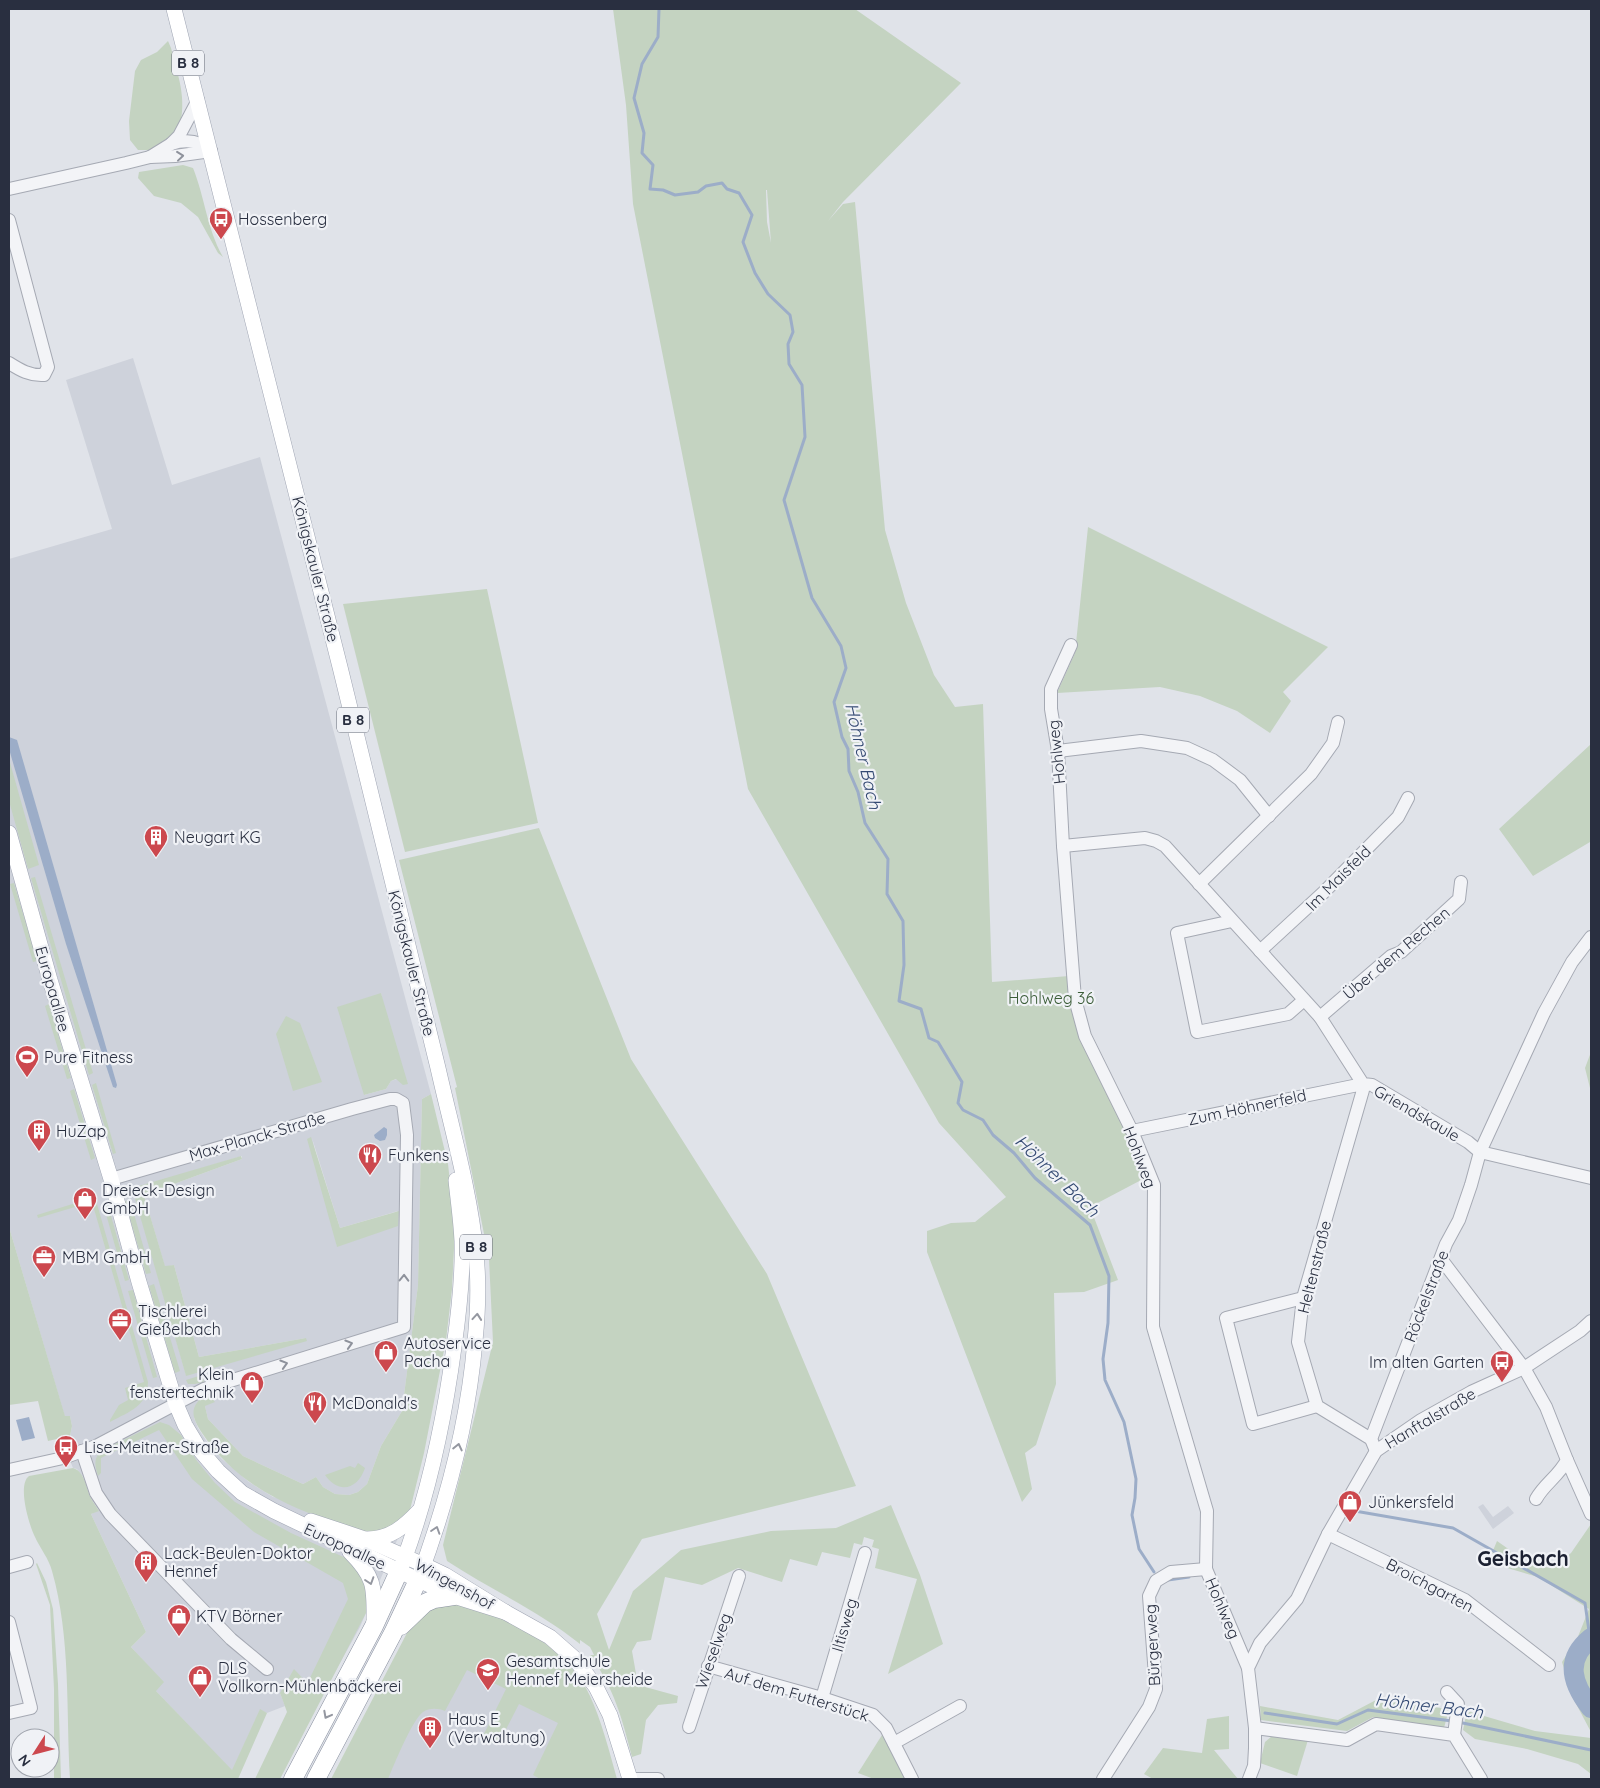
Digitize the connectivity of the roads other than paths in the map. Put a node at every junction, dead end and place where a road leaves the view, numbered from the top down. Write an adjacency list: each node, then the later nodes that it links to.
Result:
1 (176, 16): 2 (main road, Königskauler Straße / B 8)
2 (198, 100): 3 (street); 4 (main road, Königskauler Straße / B 8)
3 (171, 144): 4 (street); 5 (street)
4 (211, 151): 5 (street, one-way to 4); 24 (main road, Königskauler Straße / B 8)
5 (150, 157): 6 (street)
6 (9, 189)
7 (9, 220): 8 (street)
8 (9, 363)
9 (1071, 646): 11 (street, Hohlweg)
10 (1338, 722): 13 (street)
11 (1058, 751): 13 (street); 15 (street, Hohlweg)
12 (1408, 798): 20 (street, Im Maisfeld)
13 (1269, 816): 17 (street)
14 (9, 833): 28 (main road, Europaallee)
15 (1063, 846): 17 (street, Griendskaule); 25 (street, Hohlweg)
16 (1461, 882): 22 (street, Über dem Rechen)
17 (1199, 884): 18 (street, Griendskaule)
18 (1232, 920): 20 (street, Griendskaule); 21 (street)
19 (1591, 937): 26 (street, Röckelstraße)
20 (1260, 951): 21 (street, Griendskaule)
21 (1304, 1000): 22 (street, Griendskaule)
22 (1320, 1017): 23 (street, Griendskaule)
23 (1363, 1084): 25 (street, Zum Höhnerfeld); 26 (street, Griendskaule); 30 (street, Heltenstraße)
24 (452, 1131): 41 (main road, Königskauler Straße / B 8); 52 (main road, Königskauler Straße / B 8, one-way to 24)
25 (1132, 1131): 51 (street, Hohlweg)
26 (1480, 1152): 27 (street); 29 (street, Röckelstraße)
27 (1591, 1178)
28 (111, 1179): 33 (main road, Europaallee); 33 (street, Max-Planck-Straße, one-way to 28)
29 (1441, 1259): 32 (street); 35 (street, Röckelstraße)
30 (1303, 1298): 34 (street, Heltenstraße); 34 (street)
31 (1591, 1321): 32 (street, Hanftalstraße)
32 (1524, 1368): 37 (street, Hanftalstraße); 38 (street)
33 (176, 1404): 36 (street); 42 (main road, Europaallee)
34 (1317, 1406): 35 (street)
35 (1370, 1439): 37 (street)
36 (82, 1451): 39 (street); 62 (street)
37 (1376, 1451): 44 (street, Hanftalstraße)
38 (1567, 1460): 40 (street); 43 (street)
39 (9, 1470)
40 (1536, 1500)
41 (422, 1506): 45 (main road); 49 (main road, B 8)
42 (274, 1511): 45 (main road, Europaallee); 46 (main road, Europaallee)
43 (1591, 1514)
44 (1328, 1534): 59 (street, Broichgarten); 61 (street, Hanftalstraße)
45 (365, 1539): 49 (main road, Europaallee)
46 (344, 1545): 49 (main road, Europaallee); 57 (main road, one-way to 57)
47 (865, 1553): 64 (street, Iltisweg)
48 (27, 1562): 50 (street)
49 (402, 1564): 52 (main road, Europaallee); 57 (highway)
50 (9, 1567)
51 (1206, 1569): 61 (street, Hohlweg); 76 (street, Bürgerweg)
52 (421, 1572): 54 (main road, Wingenshof); 55 (main road, Wingenshof); 58 (highway)
53 (739, 1576): 60 (street, Wieselweg)
54 (454, 1596): 55 (main road, Wingenshof); 58 (highway)
55 (505, 1612): 73 (main road, Wingenshof)
56 (9, 1622): 66 (street)
57 (374, 1626): 71 (highway, one-way to 71)
58 (393, 1633): 72 (highway)
59 (1549, 1665)
60 (708, 1666): 64 (street, Auf dem Futterstück); 67 (street, Wieselweg)
61 (1248, 1668): 68 (street)
62 (267, 1669)
63 (1447, 1692): 69 (street)
64 (822, 1698): 70 (street, Auf dem Futterstück)
65 (960, 1706): 70 (street)
66 (9, 1713)
67 (689, 1727)
68 (1255, 1728): 69 (street); 77 (street)
69 (1455, 1731): 78 (street)
70 (894, 1743): 75 (street, Auf dem Futterstück)
71 (293, 1779)
72 (316, 1779)
73 (632, 1779): 74 (street)
74 (658, 1779)
75 (912, 1779)
76 (1103, 1779)
77 (1249, 1779)
78 (1481, 1779)

